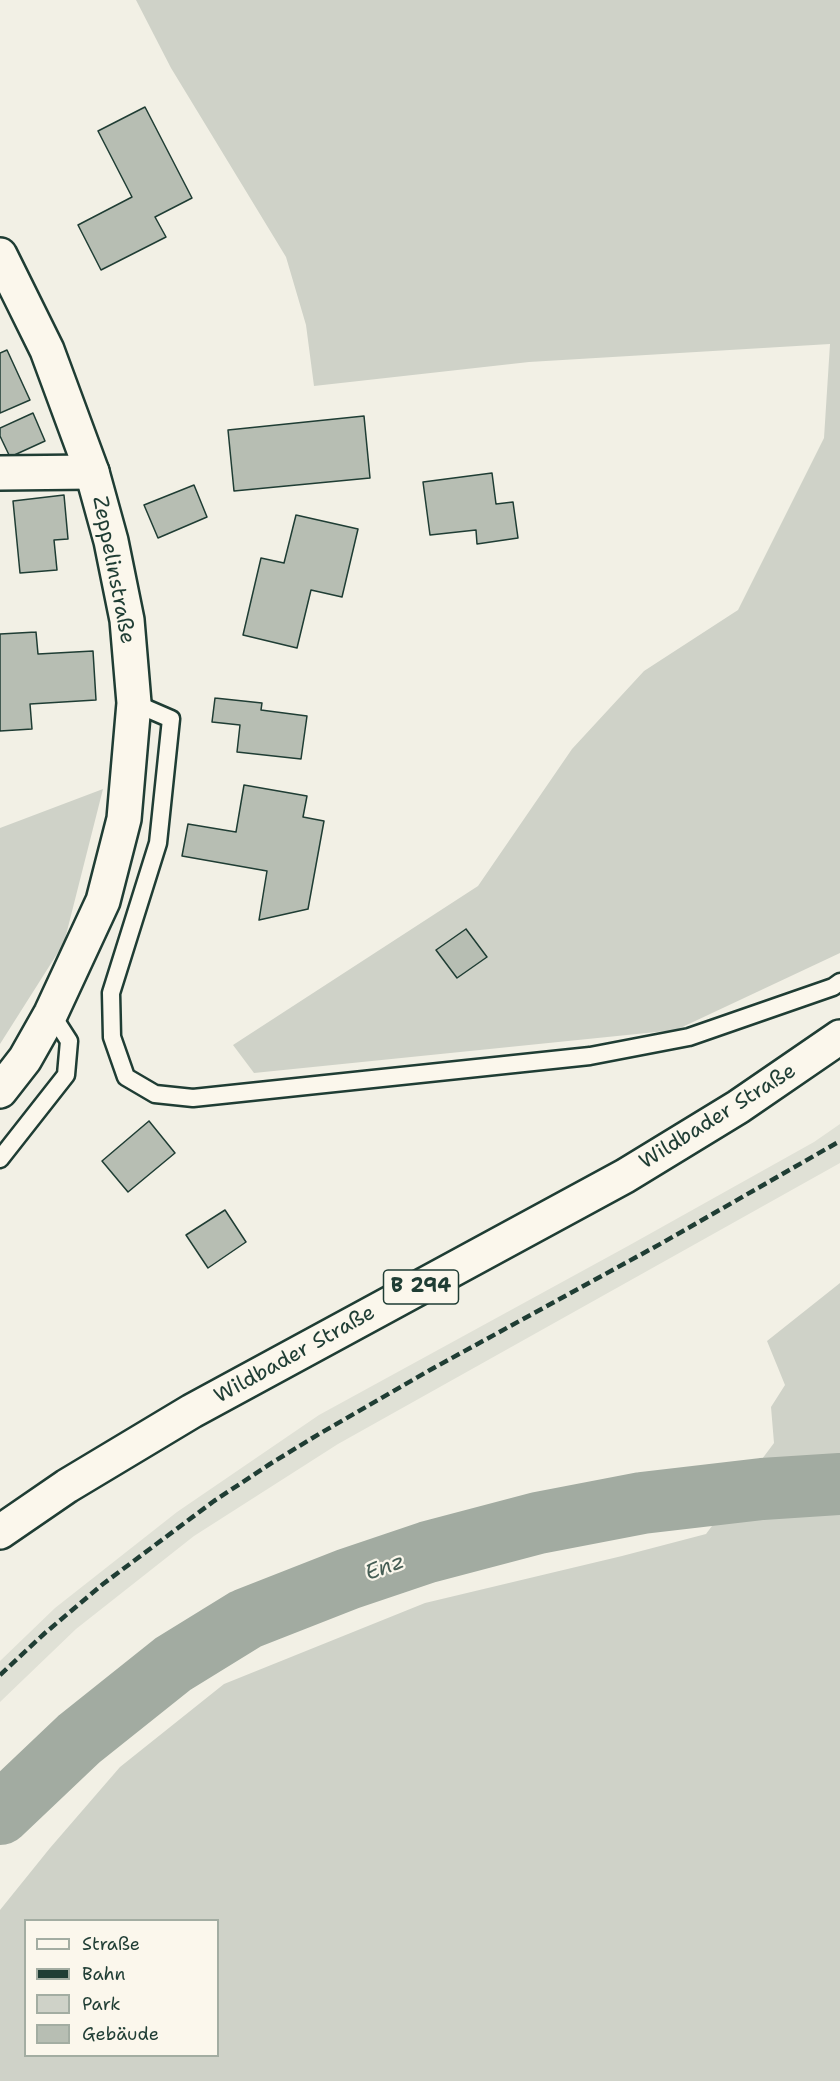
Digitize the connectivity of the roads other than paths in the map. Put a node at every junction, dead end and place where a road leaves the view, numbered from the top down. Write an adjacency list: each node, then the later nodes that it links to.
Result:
1 (0, 255): 2 (street, Zeppelinstraße)
2 (92, 472): 3 (street); 4 (street, Zeppelinstraße)
3 (0, 473)
4 (134, 702): 5 (lane); 6 (street, Zeppelinstraße)
5 (840, 982)
6 (51, 1013): 8 (street, Zeppelinstraße); 9 (lane)
7 (840, 1037): 10 (street, Wildbader Straße / B 294)
8 (0, 1091)
9 (0, 1160)
10 (0, 1532)

